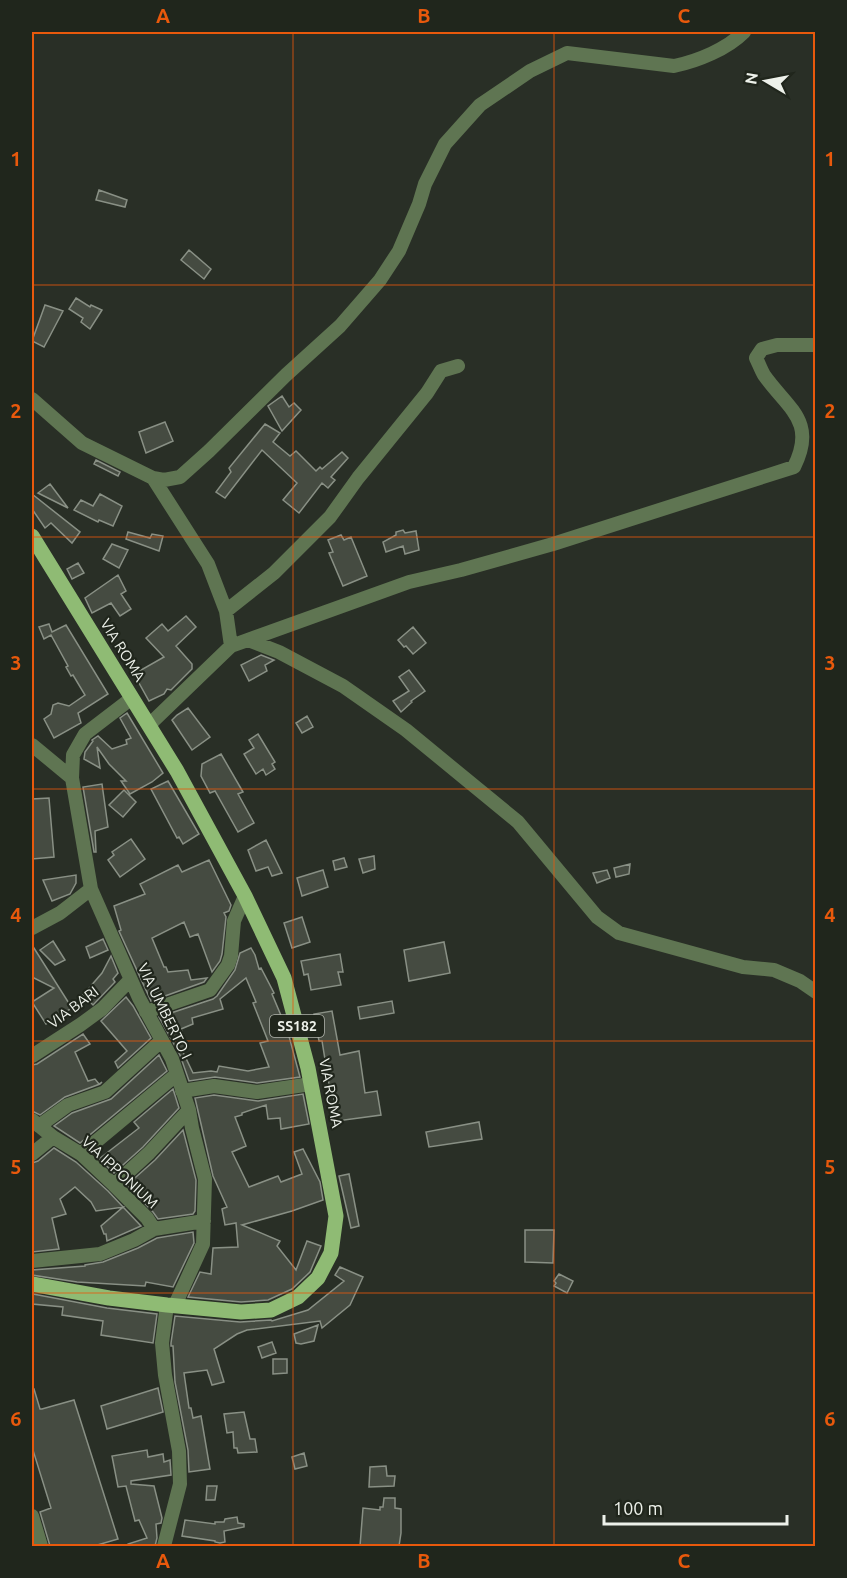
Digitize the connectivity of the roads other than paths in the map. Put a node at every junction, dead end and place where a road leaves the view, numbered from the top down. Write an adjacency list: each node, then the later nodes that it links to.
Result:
1 (744, 32): 5 (street)
2 (816, 345): 8 (street)
3 (458, 366): 7 (street)
4 (32, 399): 5 (street)
5 (153, 478): 7 (street)
6 (32, 536): 10 (main road, VIA ROMA / SS182)
7 (226, 611): 9 (street)
8 (248, 640): 9 (street); 18 (street)
9 (231, 646): 11 (street)
10 (132, 698): 11 (main road, VIA ROMA / SS182); 13 (street, VIA UMBERTO I)
11 (149, 725): 15 (main road, VIA ROMA / SS182)
12 (32, 745): 13 (street)
13 (72, 778): 14 (street, VIA UMBERTO I)
14 (92, 889): 16 (street); 17 (street, VIA UMBERTO I)
15 (245, 896): 19 (street); 23 (main road, VIA ROMA / SS182)
16 (32, 928)
17 (130, 980): 19 (street, VIA UMBERTO I); 21 (street, VIA BARI)
18 (816, 992)
19 (146, 1012): 20 (street, VIA UMBERTO I)
20 (161, 1041): 22 (street, VIA UMBERTO I); 26 (street)
21 (32, 1056)
22 (177, 1074): 24 (street, VIA UMBERTO I); 29 (street)
23 (311, 1083): 24 (street); 35 (main road, VIA ROMA / SS182)
24 (183, 1090): 25 (street, VIA UMBERTO I)
25 (189, 1110): 30 (street); 31 (street, VIA UMBERTO I)
26 (35, 1123): 27 (street, VIA IPPONIUM)
27 (53, 1137): 28 (street); 29 (street, VIA IPPONIUM)
28 (32, 1154)
29 (81, 1154): 30 (street, VIA IPPONIUM)
30 (114, 1185): 32 (street, VIA IPPONIUM)
31 (204, 1221): 32 (street); 35 (street, VIA UMBERTO I)
32 (154, 1228): 33 (street)
33 (32, 1261)
34 (32, 1284): 35 (main road, VIA ROMA / SS182)
35 (171, 1305): 38 (street, VIA UMBERTO I)
36 (32, 1516): 37 (street)
37 (37, 1540)
38 (164, 1546)

